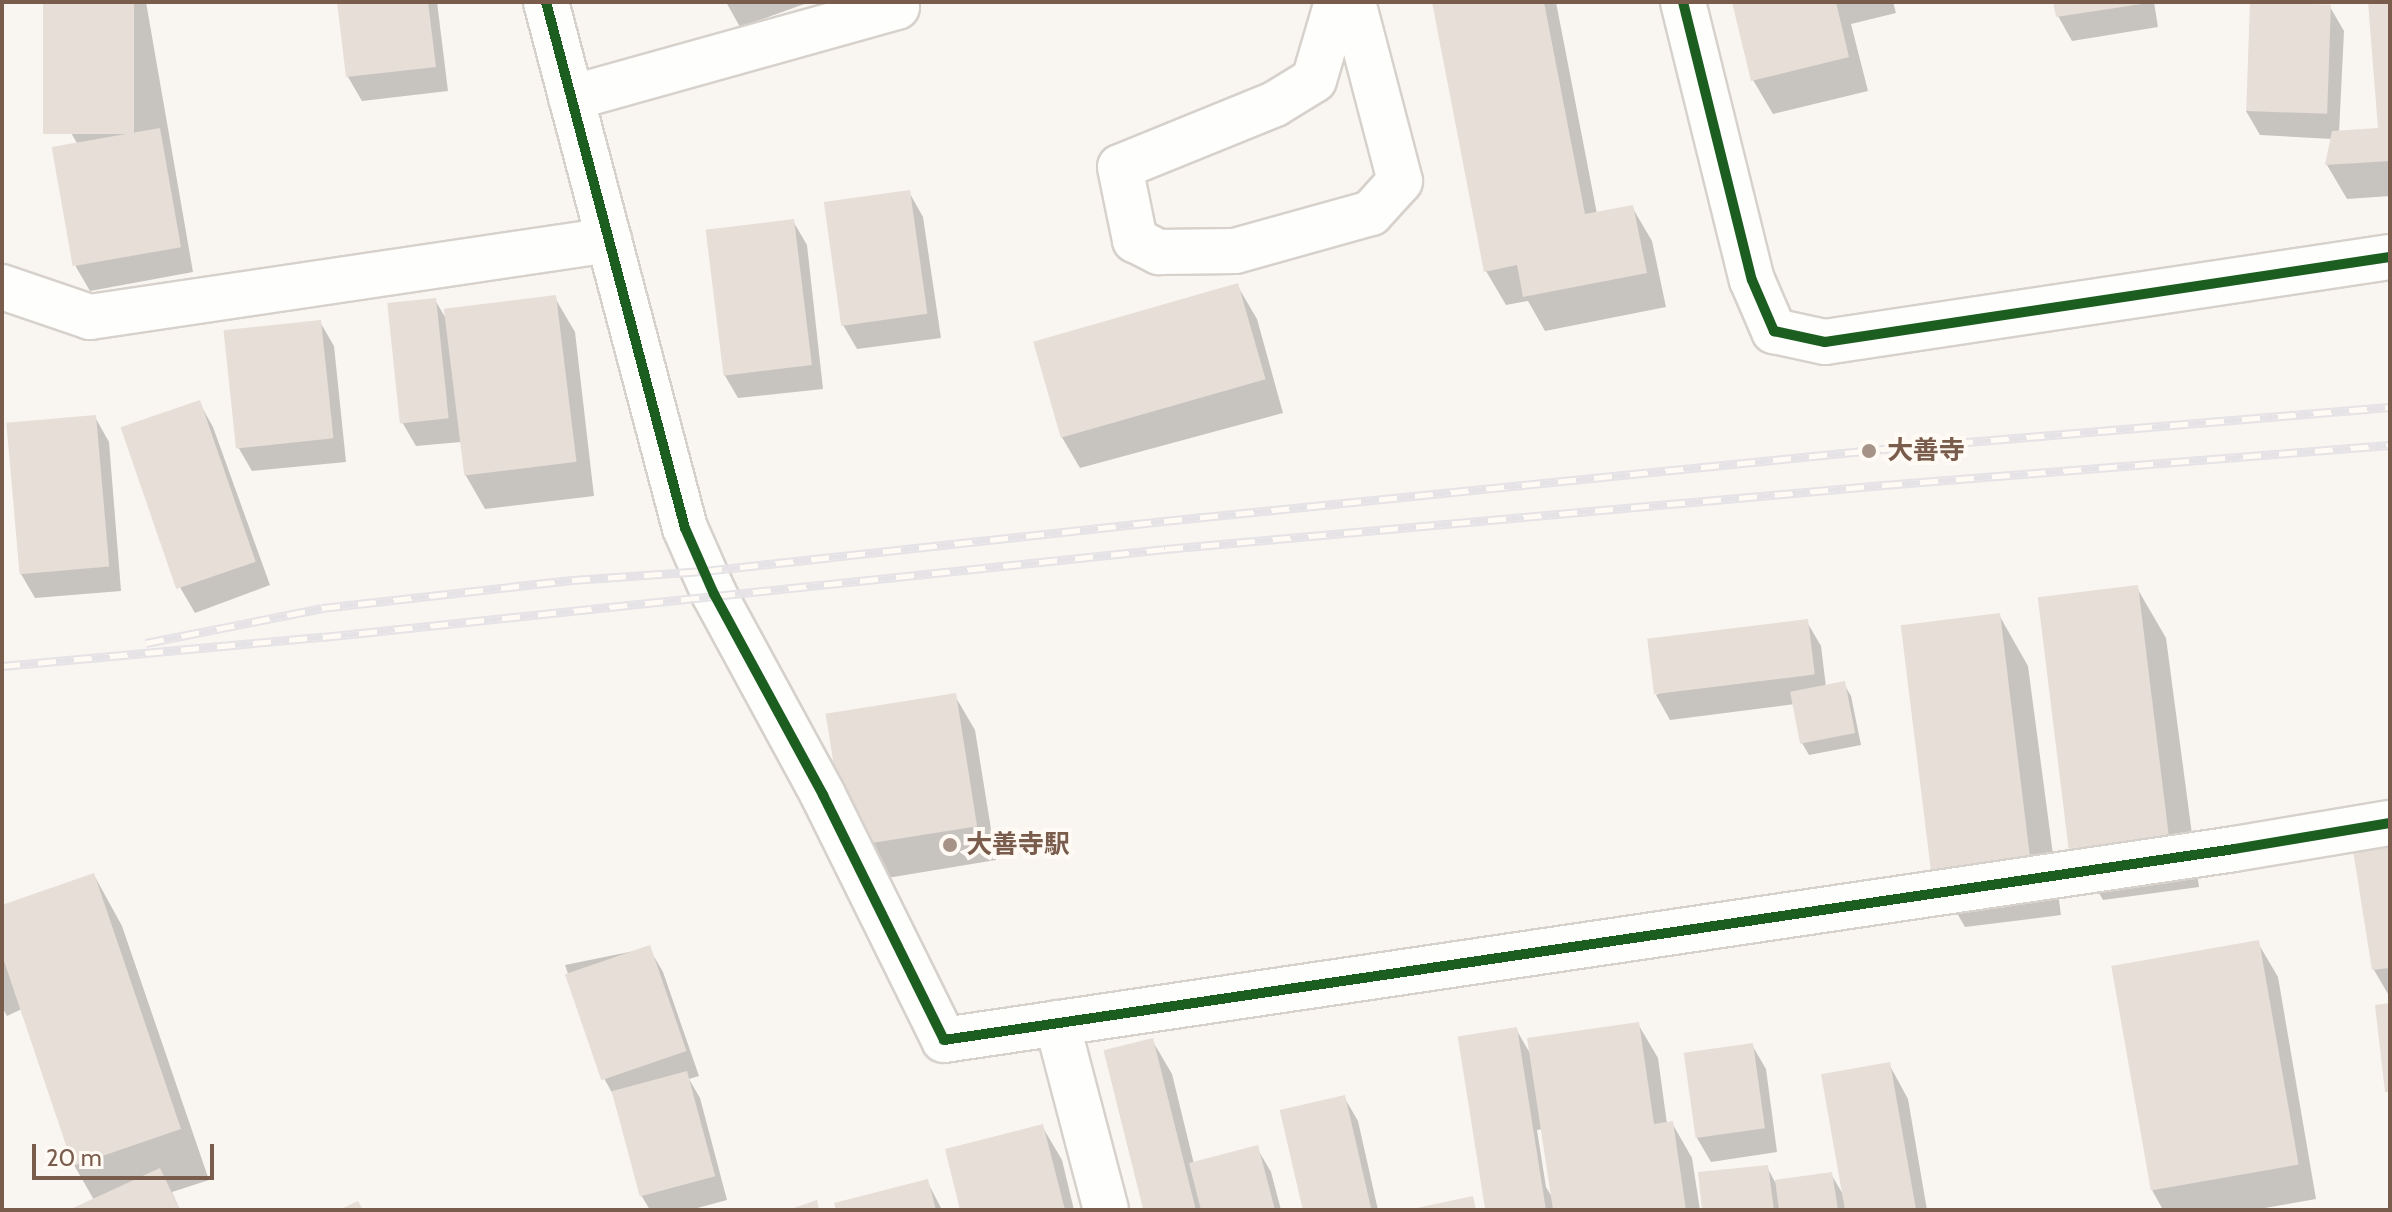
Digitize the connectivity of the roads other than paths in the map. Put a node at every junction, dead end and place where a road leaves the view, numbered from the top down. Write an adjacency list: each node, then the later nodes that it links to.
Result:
1 (546, 2): 6 (street)
2 (896, 2): 6 (street)
3 (1337, 2): 4 (street)
4 (1353, 2)
5 (1683, 2): 8 (street)
6 (571, 98): 7 (street)
7 (609, 240): 9 (street); 11 (street)
8 (2390, 257)
9 (2, 287)
10 (2390, 823): 11 (street)
11 (1057, 1023): 12 (street)
12 (1106, 1210)

